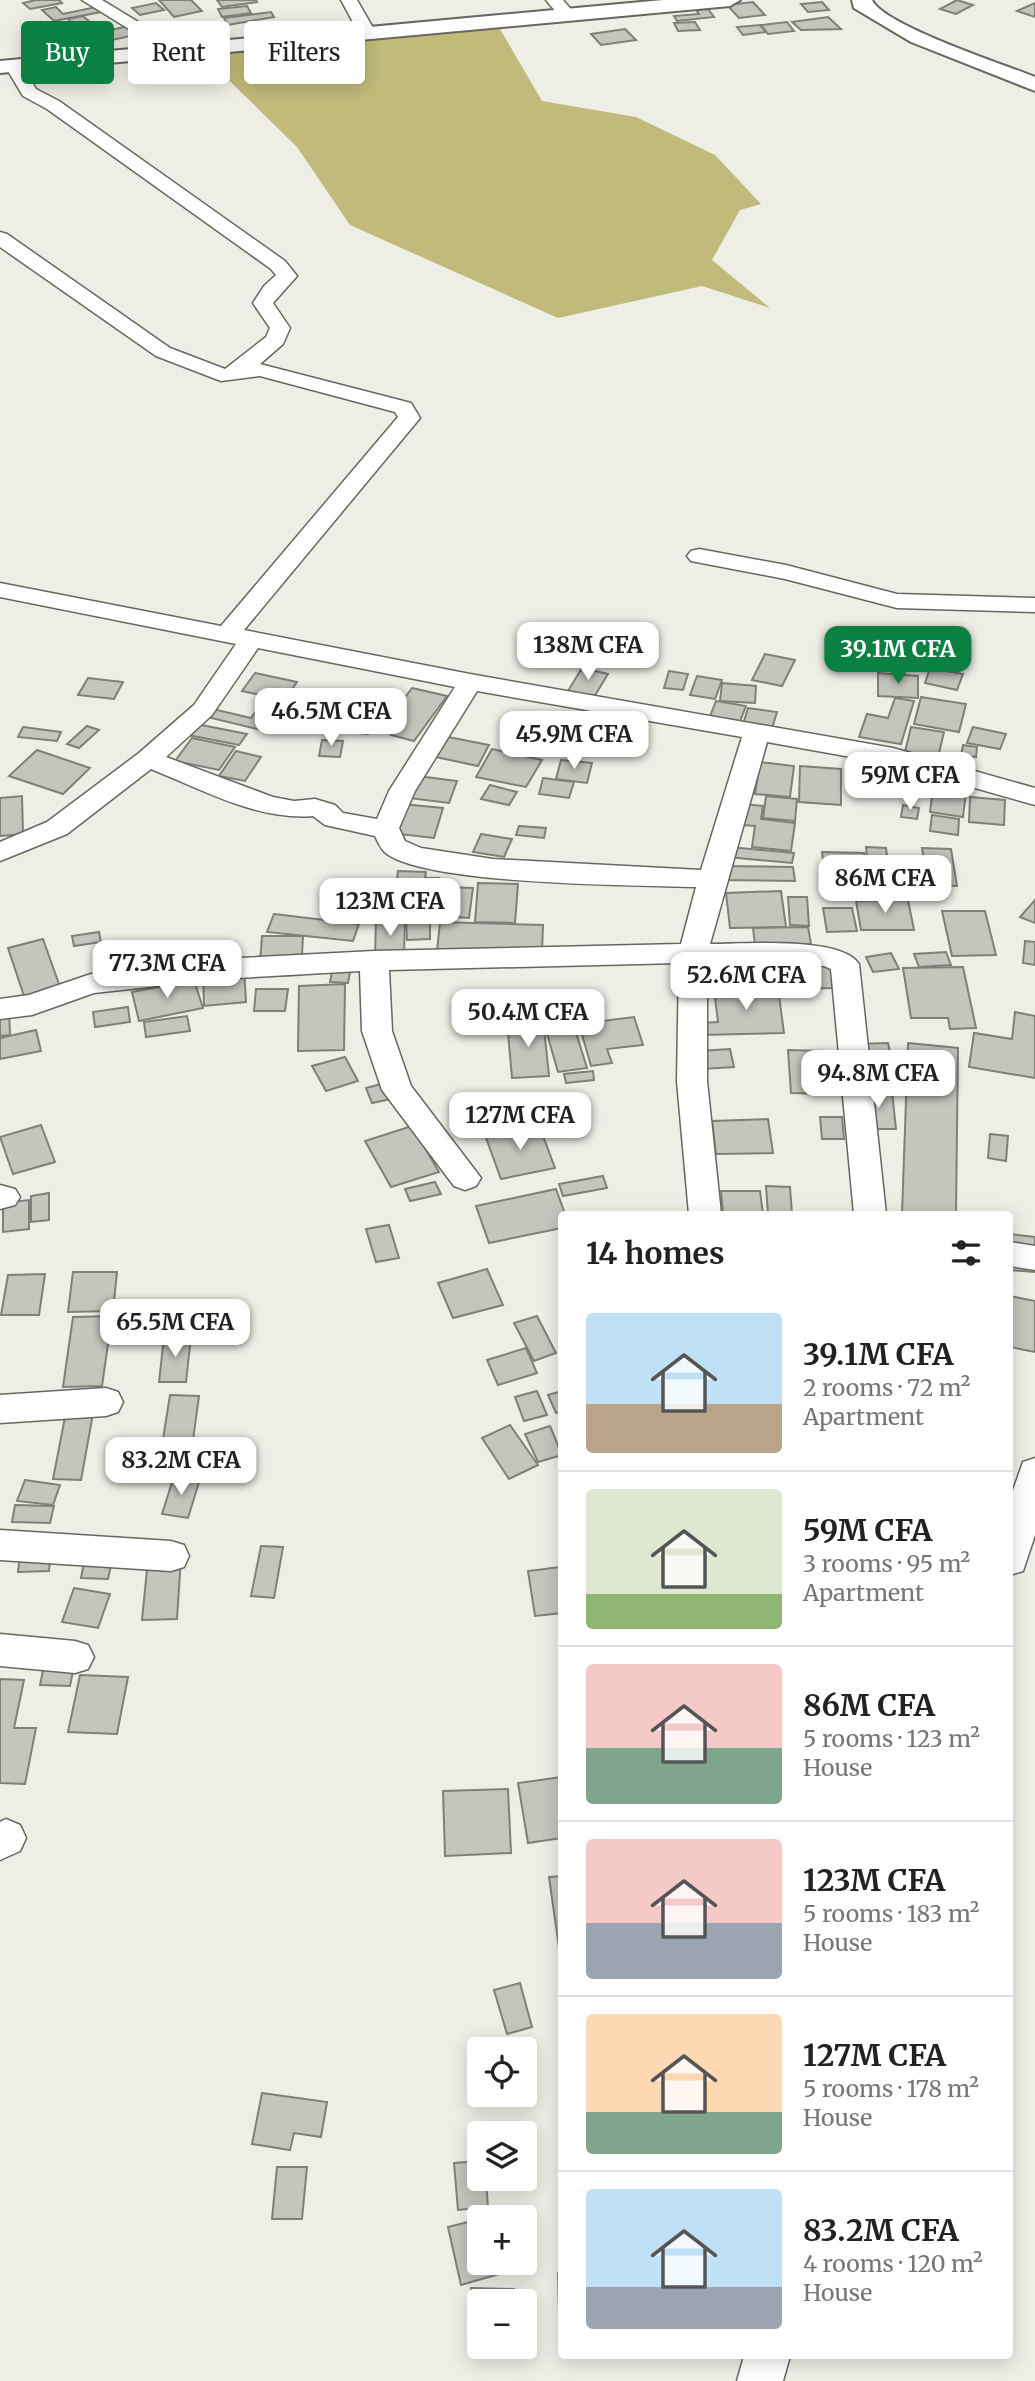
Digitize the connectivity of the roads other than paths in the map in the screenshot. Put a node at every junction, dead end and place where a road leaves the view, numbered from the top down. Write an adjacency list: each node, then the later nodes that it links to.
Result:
1 (90, 0): 6 (street)
2 (349, 0): 7 (street)
3 (730, 0): 5 (street)
4 (862, 0): 11 (street)
5 (560, 7): 7 (street)
6 (128, 22)
7 (367, 33): 8 (street)
8 (230, 46)
9 (128, 55): 10 (street)
10 (7, 66): 13 (street)
11 (1035, 85)
12 (0, 238): 13 (street)
13 (232, 376): 17 (street)
14 (699, 556): 16 (street)
15 (0, 590): 17 (street)
16 (1035, 605)
17 (238, 638): 18 (street); 20 (street)
18 (470, 682): 19 (street); 22 (street)
19 (757, 732): 21 (street); 24 (street)
20 (149, 759): 22 (street); 23 (street)
21 (1035, 797)
22 (386, 828): 24 (street)
23 (0, 852)
24 (712, 879): 25 (street)
25 (693, 953): 26 (street); 29 (street); 30 (street)
26 (374, 961): 27 (street); 28 (street)
27 (0, 1009)
28 (465, 1178)
29 (705, 1211)
30 (870, 1211)
31 (1013, 1254): 32 (street)
32 (1035, 1258)
33 (106, 1402): 34 (street)
34 (0, 1409)
35 (1035, 1472): 37 (street)
36 (0, 1545): 38 (street)
37 (1013, 1549)
38 (171, 1556)
39 (0, 1650): 40 (street)
40 (75, 1657)
41 (766, 2359): 42 (street)
42 (760, 2381)

